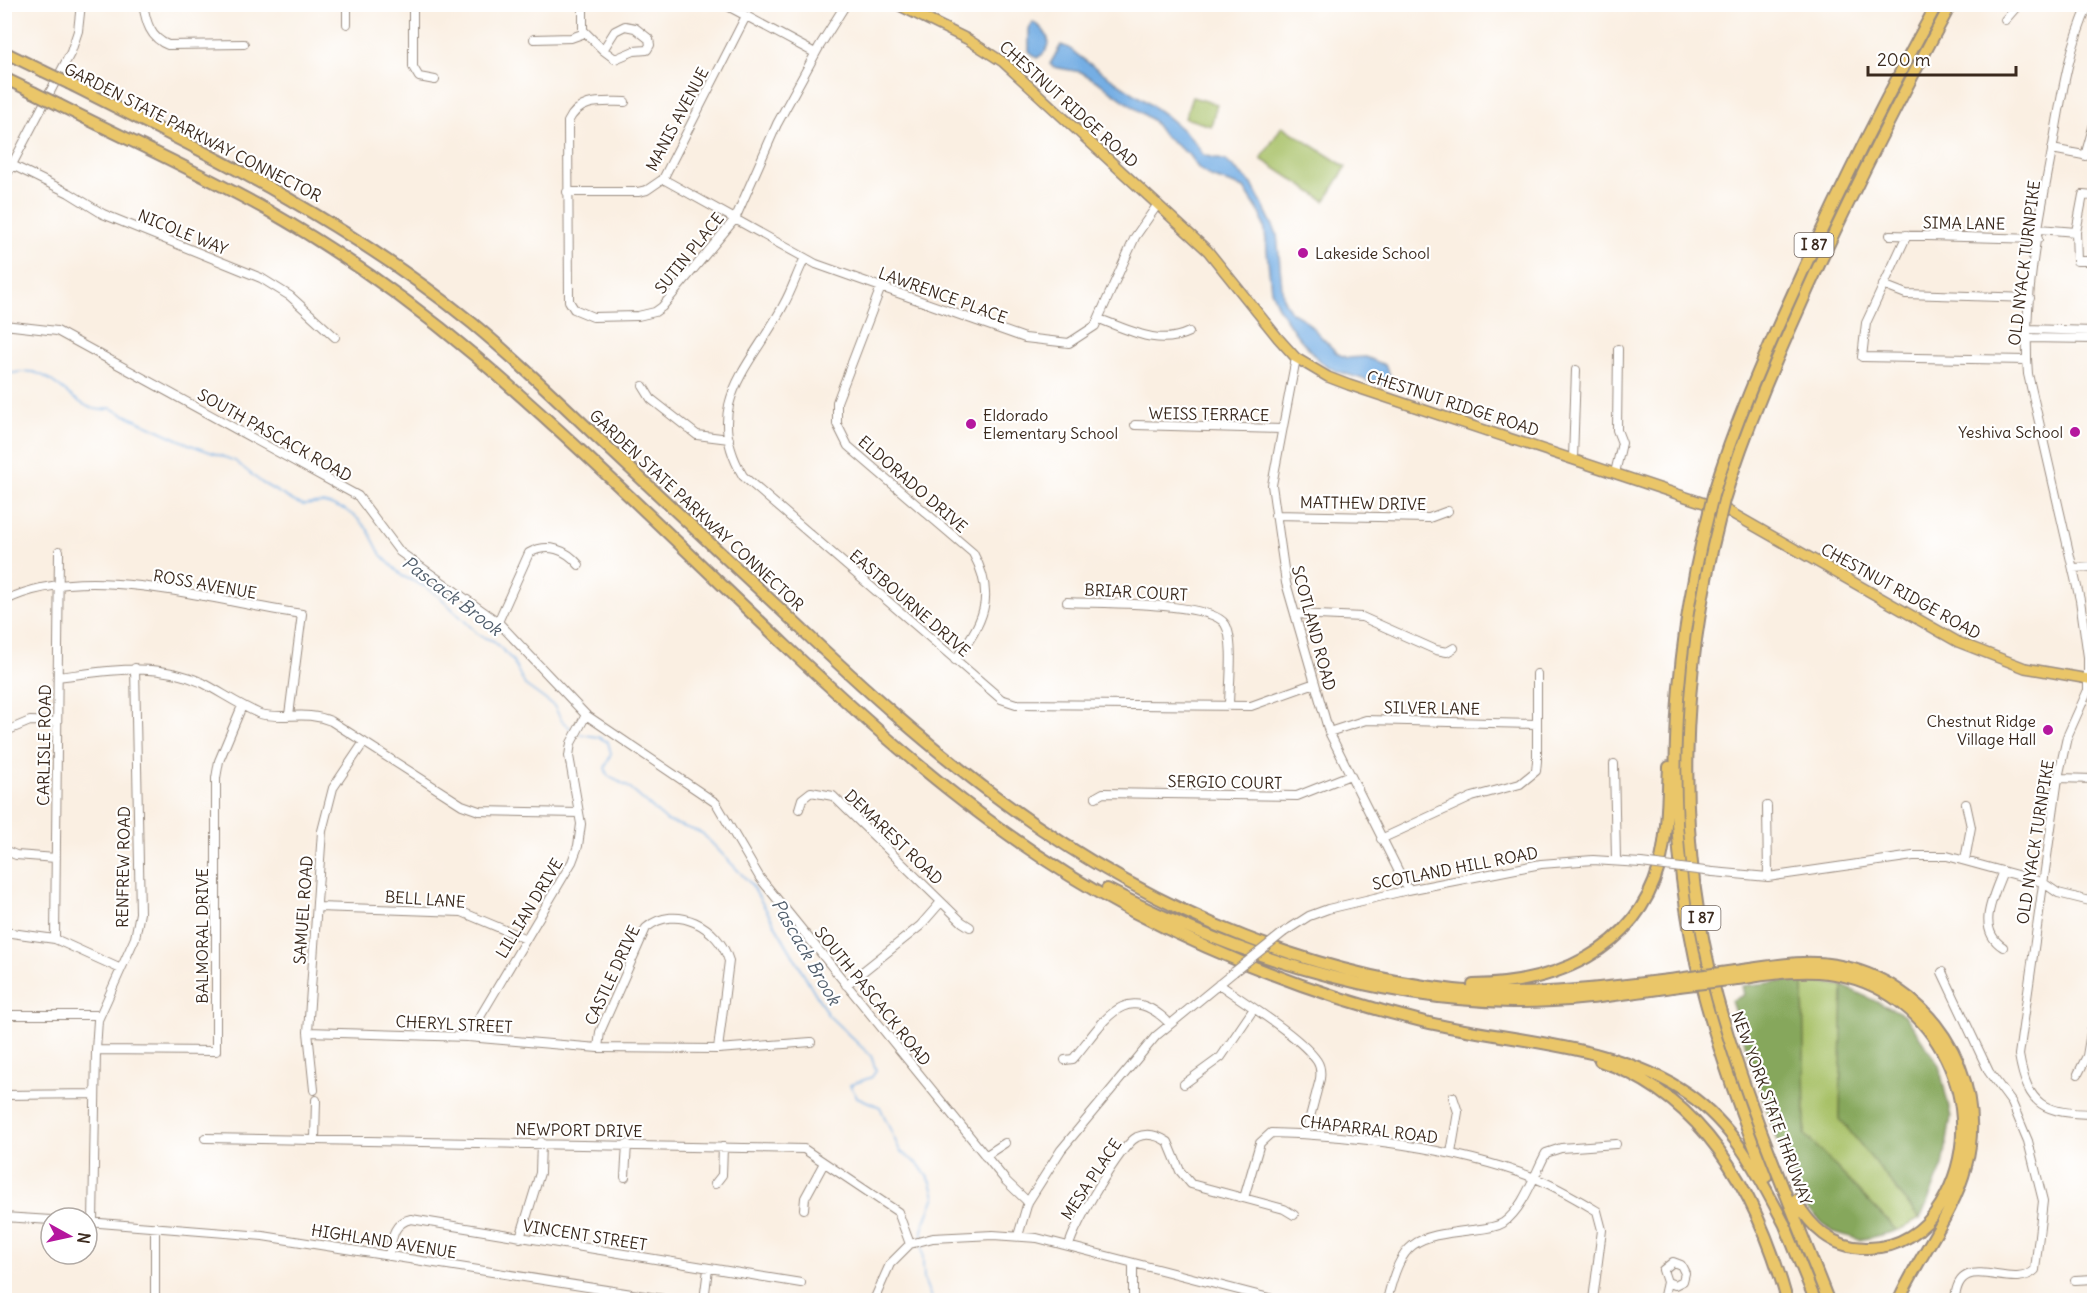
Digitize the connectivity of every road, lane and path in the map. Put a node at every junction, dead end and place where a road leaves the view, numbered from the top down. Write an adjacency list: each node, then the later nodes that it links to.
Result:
1 (81, 4): 29 (street)
2 (143, 4): 18 (street)
3 (347, 4): 15 (street)
4 (413, 4): 23 (street)
5 (583, 4): 16 (street)
6 (724, 4): 13 (street)
7 (846, 4): 21 (street, SUTIN PLACE)
8 (896, 4): 34 (main road, CHESTNUT RIDGE ROAD)
9 (1937, 4): 82 (highway, NEW YORK STATE THRUWAY / I 87, bridge)
10 (1951, 4): 158 (highway, NEW YORK STATE THRUWAY / I 87, bridge)
11 (2019, 4): 14 (street)
12 (2089, 4): 26 (street, OLD NYACK TURNPIKE)
13 (746, 16): 21 (street); 30 (street, MANIS AVENUE)
14 (2005, 20)
15 (348, 24)
16 (585, 33): 17 (street); 19 (street)
17 (534, 39)
18 (244, 44)
19 (603, 50): 19 (street)
20 (4, 52): 122 (highway, GARDEN STATE PARKWAY CONNECTOR, bridge)
21 (815, 53): 35 (street, SUTIN PLACE)
22 (4, 78): 101 (highway, bridge)
23 (435, 80)
24 (625, 102): 32 (street, SUTIN PLACE)
25 (2094, 124): 27 (street)
26 (2052, 149): 27 (street); 36 (street, OLD NYACK TURNPIKE)
27 (2085, 156): 28 (street)
28 (2094, 157)
29 (12, 165): 31 (street); 51 (street, NICOLE WAY)
30 (663, 179): 32 (street, MANIS AVENUE); 35 (street, LAWRENCE PLACE)
31 (4, 180)
32 (567, 192): 35 (street, SUTIN PLACE)
33 (2094, 196): 37 (street)
34 (1158, 204): 46 (street, LAWRENCE PLACE); 55 (main road, CHESTNUT RIDGE ROAD)
35 (735, 219): 41 (street, LAWRENCE PLACE)
36 (2039, 229): 37 (street); 40 (street, OLD NYACK TURNPIKE)
37 (2076, 232): 42 (street)
38 (1890, 235): 39 (street, SIMA LANE)
39 (1907, 235): 40 (street, SIMA LANE); 43 (street)
40 (2038, 239): 45 (street, OLD NYACK TURNPIKE)
41 (805, 258): 44 (street, LAWRENCE PLACE); 61 (street, EASTBOURNE DRIVE)
42 (2094, 261)
43 (1882, 285): 45 (street); 56 (street)
44 (881, 287): 46 (street, LAWRENCE PLACE); 76 (street, ELDORADO DRIVE)
45 (2030, 298): 48 (street, OLD NYACK TURNPIKE)
46 (1099, 319): 50 (street)
47 (4, 325): 74 (street, SOUTH PASCACK ROAD)
48 (2027, 329): 49 (street); 52 (street, OLD NYACK TURNPIKE)
49 (2094, 331)
50 (1189, 332)
51 (335, 337)
52 (2027, 338): 53 (street); 56 (street, OLD NYACK TURNPIKE)
53 (2094, 339)
54 (1618, 349): 63 (street)
55 (1296, 358): 60 (street, SCOTLAND ROAD); 62 (main road, CHESTNUT RIDGE ROAD)
56 (2026, 360): 69 (street, OLD NYACK TURNPIKE)
57 (1576, 370): 62 (street)
58 (643, 386): 61 (street)
59 (1136, 425): 60 (street, WEISS TERRACE)
60 (1282, 429): 65 (street, SCOTLAND ROAD)
61 (729, 439): 76 (street, EASTBOURNE DRIVE)
62 (1573, 459): 63 (main road, CHESTNUT RIDGE ROAD)
63 (1616, 473): 80 (main road, CHESTNUT RIDGE ROAD)
64 (1448, 511): 65 (street, MATTHEW DRIVE)
65 (1275, 515): 73 (street, SCOTLAND ROAD)
66 (59, 552): 70 (street, CARLISLE ROAD)
67 (579, 565): 74 (street)
68 (2094, 567): 69 (street)
69 (2073, 568): 80 (street, OLD NYACK TURNPIKE)
70 (58, 586): 71 (street, ROSS AVENUE); 79 (street, CARLISLE ROAD); 85 (street, ROSS AVENUE)
71 (4, 601)
72 (1067, 602): 84 (street, BRIAR COURT)
73 (1296, 615): 75 (street); 81 (street, SCOTLAND ROAD)
74 (498, 622): 86 (street, SOUTH PASCACK ROAD)
75 (1454, 648)
76 (955, 660): 84 (street, EASTBOURNE DRIVE)
77 (135, 668): 79 (street); 83 (street); 119 (street, RENFREW ROAD)
78 (1537, 674): 88 (street)
79 (58, 677): 87 (street, CARLISLE ROAD)
80 (2092, 680): 94 (street, OLD NYACK TURNPIKE)
81 (1315, 683): 84 (street, EASTBOURNE DRIVE); 90 (street, SCOTLAND ROAD)
82 (1678, 690): 122 (highway); 171 (highway, NEW YORK STATE THRUWAY / I 87)
83 (242, 706): 85 (street); 137 (street, BALMORAL DRIVE)
84 (1229, 706)
85 (289, 715): 91 (street)
86 (586, 715): 100 (street, LILLIAN DRIVE); 125 (street, SOUTH PASCACK ROAD)
87 (57, 722): 89 (street); 104 (street, CARLISLE ROAD)
88 (1537, 723): 90 (street, SILVER LANE); 102 (street)
89 (4, 732)
90 (1329, 732): 93 (street, SCOTLAND ROAD)
91 (364, 742): 100 (street); 113 (street, SAMUEL ROAD)
92 (1614, 764): 105 (street)
93 (1350, 775): 96 (street, SERGIO COURT); 102 (street, SCOTLAND ROAD)
94 (2058, 778): 95 (street); 109 (street, OLD NYACK TURNPIKE)
95 (2094, 779)
96 (1096, 796)
97 (1966, 804): 106 (street)
98 (1767, 806): 108 (street)
99 (799, 809): 111 (street, DEMAREST ROAD)
100 (579, 813): 117 (street, LILLIAN DRIVE)
101 (1010, 836): 123 (highway); 134 (highway)
102 (1382, 839): 110 (street, SCOTLAND ROAD)
103 (4, 850): 104 (street)
104 (56, 858): 116 (street, CARLISLE ROAD)
105 (1616, 860): 108 (street, SCOTLAND HILL ROAD, bridge); 110 (street, SCOTLAND HILL ROAD)
106 (1965, 860): 107 (street, SCOTLAND HILL ROAD); 108 (street, SCOTLAND HILL ROAD)
107 (2003, 871): 109 (street, SCOTLAND HILL ROAD); 118 (street)
108 (1768, 878)
109 (2042, 882): 112 (street, SCOTLAND HILL ROAD); 146 (street, OLD NYACK TURNPIKE)
110 (1408, 890): 124 (street, SCOTLAND HILL ROAD, bridge)
111 (941, 902): 114 (street, DEMAREST ROAD); 125 (street)
112 (2094, 902)
113 (318, 907): 117 (street, BELL LANE); 131 (street, SAMUEL ROAD)
114 (970, 927)
115 (4, 932): 116 (street)
116 (55, 939): 119 (street)
117 (526, 939): 132 (street, LILLIAN DRIVE)
118 (2003, 947)
119 (121, 969): 128 (street, RENFREW ROAD)
120 (1942, 972): 196 (street)
121 (1736, 975): 123 (highway, bridge); 158 (highway); 195 (highway)
122 (1372, 977): 123 (highway)
123 (1678, 983)
124 (1219, 984): 126 (street); 130 (street, SCOTLAND HILL ROAD)
125 (846, 985): 156 (street, SOUTH PASCACK ROAD)
126 (1253, 1010): 140 (street); 147 (street)
127 (4, 1015): 128 (street)
128 (100, 1015): 137 (street, RENFREW ROAD)
129 (2094, 1016): 139 (street)
130 (1170, 1024): 138 (street); 163 (street, SCOTLAND HILL ROAD)
131 (308, 1032): 132 (street, CHERYL STREET); 141 (street, SAMUEL ROAD)
132 (468, 1037): 135 (street, CHERYL STREET)
133 (812, 1042): 136 (street, CHERYL STREET)
134 (1551, 1046): 171 (highway); 192 (highway)
135 (598, 1048): 136 (street, CHERYL STREET); 136 (street, CASTLE DRIVE)
136 (718, 1049)
137 (96, 1050): 142 (street, RENFREW ROAD)
138 (1065, 1060)
139 (2078, 1074)
140 (1184, 1084)
141 (314, 1090)
142 (95, 1094): 143 (street); 164 (street, RENFREW ROAD)
143 (4, 1095)
144 (1453, 1096): 155 (street)
145 (316, 1100): 149 (street)
146 (2094, 1114)
147 (1306, 1132): 155 (street, CHAPARRAL ROAD); 162 (street, CHAPARRAL ROAD)
148 (205, 1138): 149 (street, NEWPORT DRIVE)
149 (315, 1139): 150 (street, NEWPORT DRIVE)
150 (541, 1142): 152 (street, NEWPORT DRIVE); 173 (street)
151 (1005, 1143): 156 (street)
152 (627, 1144): 154 (street, NEWPORT DRIVE); 159 (street)
153 (1616, 1144): 160 (street)
154 (723, 1147): 157 (street, NEWPORT DRIVE); 161 (street)
155 (1451, 1153): 160 (street, CHAPARRAL ROAD)
156 (985, 1156): 163 (street, SOUTH PASCACK ROAD)
157 (824, 1163): 165 (street); 174 (street, NEWPORT DRIVE)
158 (1779, 1175): 194 (highway, NEW YORK STATE THRUWAY / I 87)
159 (625, 1177)
160 (1533, 1177): 189 (street); 190 (street, CHAPARRAL ROAD)
161 (715, 1184)
162 (1244, 1198): 166 (street, MESA PLACE); 175 (street, MESA PLACE)
163 (1028, 1202): 172 (street, SCOTLAND HILL ROAD)
164 (91, 1206)
165 (804, 1209)
166 (1294, 1215)
167 (4, 1217): 168 (street)
168 (39, 1219)
169 (99, 1223): 170 (street, HIGHLAND AVENUE)
170 (155, 1227): 176 (street, HIGHLAND AVENUE); 183 (street)
171 (1786, 1229): 193 (highway, NEW YORK STATE THRUWAY / I 87)
172 (1018, 1236): 174 (street); 175 (street)
173 (520, 1238): 176 (street, VINCENT STREET); 178 (street, VINCENT STREET)
174 (912, 1243): 186 (street)
175 (1069, 1246): 177 (street)
176 (389, 1256): 184 (street, HIGHLAND AVENUE)
177 (1133, 1264): 187 (street); 188 (street)
178 (708, 1269): 182 (street, VINCENT STREET); 185 (street)
179 (2094, 1279): 180 (street)
180 (2075, 1280)
181 (1666, 1282): 191 (street)
182 (801, 1283)
183 (155, 1300)
184 (670, 1300)
185 (704, 1300)
186 (874, 1300)
187 (1133, 1300)
188 (1277, 1300)
189 (1387, 1300)
190 (1593, 1300)
191 (1663, 1300)
192 (1787, 1300)
193 (1815, 1300)
194 (1828, 1300)
195 (1899, 1300)
196 (1954, 1300)

